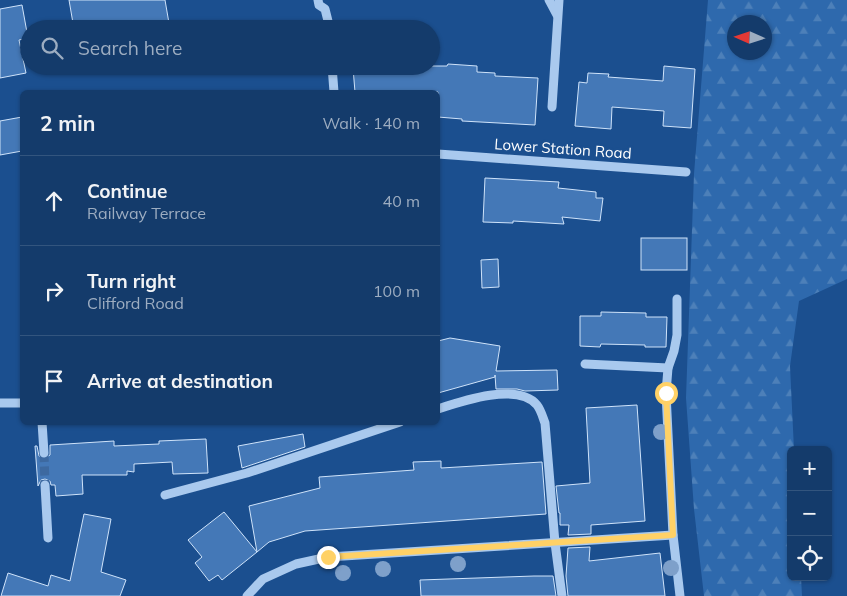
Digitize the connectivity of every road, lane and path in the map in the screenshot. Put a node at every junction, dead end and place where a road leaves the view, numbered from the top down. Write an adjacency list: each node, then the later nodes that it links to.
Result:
1 (318, 0): 5 (street)
2 (549, 0): 4 (street)
3 (558, 0): 4 (street)
4 (557, 17): 8 (street)
5 (328, 20)
6 (333, 75): 7 (street)
7 (334, 90)
8 (552, 107)
9 (440, 154): 10 (street, Lower Station Road)
10 (686, 172)
11 (677, 299): 13 (street)
12 (585, 364): 13 (street)
13 (668, 368): 22 (street)
14 (0, 404): 15 (street)
15 (20, 404)
16 (440, 409): 24 (street)
17 (42, 425): 19 (street)
18 (391, 425): 21 (street)
19 (44, 453)
20 (45, 485): 23 (street)
21 (165, 495)
22 (673, 535): 24 (street); 27 (street)
23 (48, 538)
24 (555, 543): 25 (street); 26 (street)
25 (247, 596)
26 (562, 596)
27 (680, 596)

